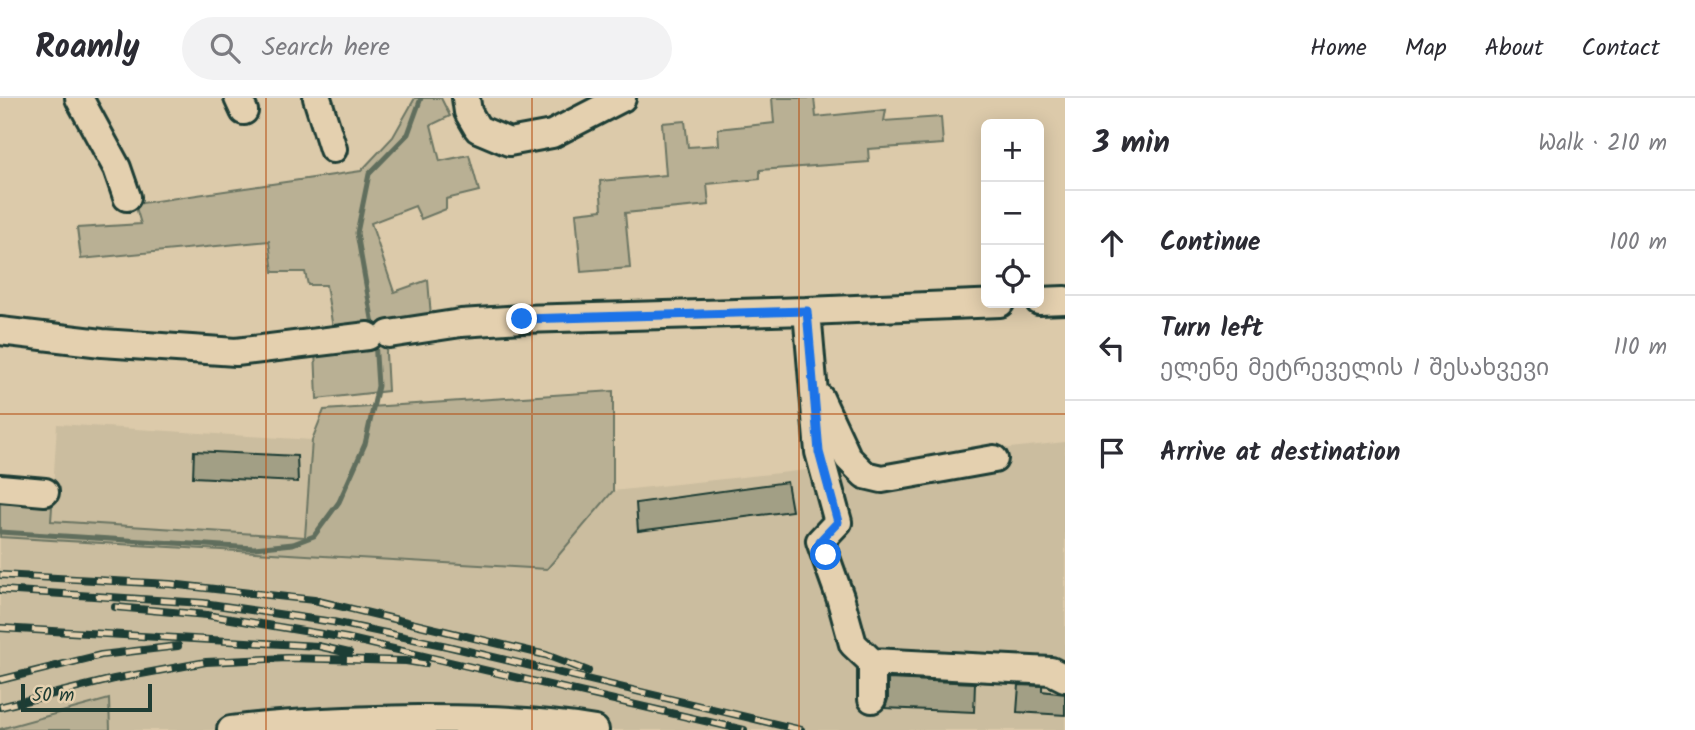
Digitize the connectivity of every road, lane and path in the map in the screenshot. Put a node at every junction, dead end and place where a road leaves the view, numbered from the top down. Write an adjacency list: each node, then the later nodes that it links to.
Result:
1 (79, 98): 6 (street)
2 (317, 98): 5 (street)
3 (466, 98): 4 (street)
4 (622, 98)
5 (333, 149)
6 (127, 197)
7 (1065, 300): 8 (street)
8 (1044, 301)
9 (981, 304): 10 (street)
10 (807, 311): 11 (street); 12 (street)
11 (0, 331)
12 (813, 381): 13 (street); 16 (street)
13 (994, 459)
14 (0, 488): 15 (street)
15 (45, 492)
16 (872, 662): 17 (street); 18 (street)
17 (1065, 678)
18 (872, 699)
19 (231, 730): 20 (street)
20 (595, 730)

